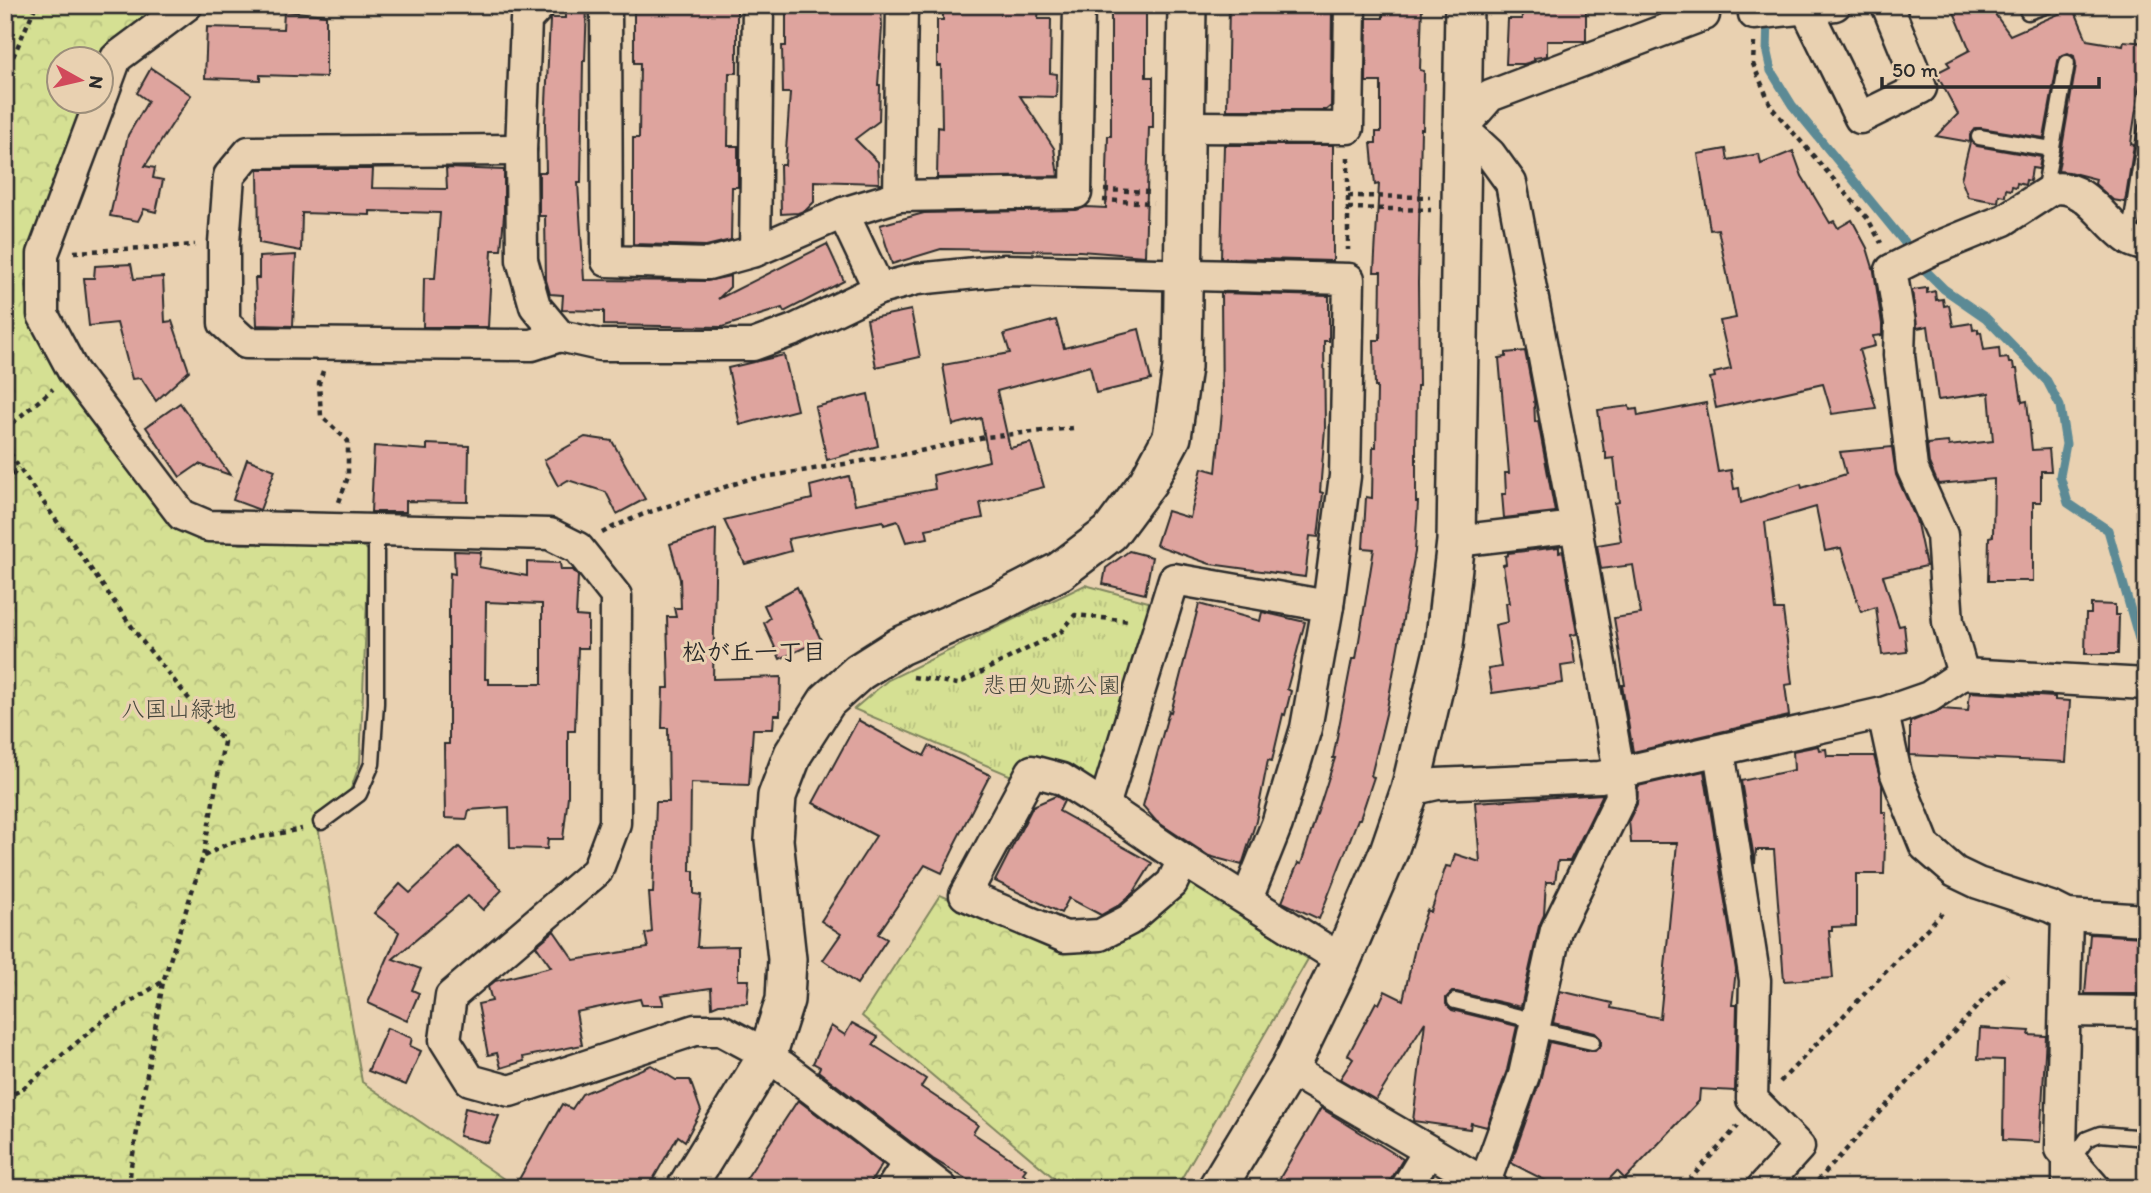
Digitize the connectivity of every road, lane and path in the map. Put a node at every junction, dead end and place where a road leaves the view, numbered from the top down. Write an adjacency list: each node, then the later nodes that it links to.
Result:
1 (36, 5): 19 (path)
2 (187, 5): 17 (street)
3 (540, 5): 27 (street)
4 (606, 5): 40 (street)
5 (758, 5): 40 (street)
6 (902, 5): 31 (street)
7 (1079, 5): 29 (street)
8 (1187, 5): 21 (street)
9 (1350, 5): 22 (street)
10 (1464, 5): 23 (street)
11 (1701, 5): 23 (street)
12 (1886, 5): 15 (street)
13 (2025, 5): 14 (lane)
14 (2048, 5)
15 (1820, 7): 16 (street)
16 (1755, 10): 42 (path)
17 (116, 58)
18 (2067, 63): 26 (lane)
19 (5, 75)
20 (95, 116): 41 (street)
21 (1186, 127): 22 (street); 43 (street)
22 (1348, 128): 32 (path)
23 (1462, 128): 54 (street); 57 (street)
24 (2146, 130): 39 (lane)
25 (1979, 137): 26 (lane)
26 (2052, 149): 30 (lane)
27 (521, 150): 38 (street); 46 (street)
28 (1153, 192): 29 (path)
29 (1076, 193): 31 (street); 34 (path)
30 (2043, 194): 39 (street); 42 (street)
31 (900, 196): 37 (street)
32 (1348, 196): 33 (path); 35 (path)
33 (1438, 197)
34 (1166, 203)
35 (1348, 208): 36 (path); 44 (path)
36 (1438, 210)
37 (843, 213): 40 (street); 45 (street)
38 (223, 243): 41 (path); 47 (street)
39 (2137, 243)
40 (755, 251)
41 (43, 254): 48 (street)
42 (1891, 270): 61 (street)
43 (1182, 276): 44 (street); 45 (street); 84 (street)
44 (1349, 279): 59 (street)
45 (879, 289): 46 (street)
46 (560, 336): 47 (street)
47 (330, 343): 55 (path)
48 (73, 371): 50 (path); 55 (street)
49 (1073, 428): 58 (path)
50 (5, 429)
51 (5, 444): 52 (path)
52 (19, 468): 53 (path); 70 (path)
53 (5, 483)
54 (1576, 527): 57 (street); 66 (street)
55 (329, 529): 56 (street)
56 (376, 530): 58 (street); 69 (lane)
57 (1456, 541): 67 (street)
58 (578, 548): 84 (street)
59 (1328, 606): 60 (street); 72 (street)
60 (1161, 621): 62 (path); 68 (street)
61 (1963, 674): 63 (street); 64 (street)
62 (904, 675)
63 (2146, 684)
64 (1883, 713): 65 (street); 74 (street)
65 (1719, 751): 66 (street); 87 (street)
66 (1619, 772): 67 (street); 82 (street)
67 (1410, 790): 76 (street)
68 (1104, 806): 71 (street); 71 (street)
69 (321, 822): 70 (path)
70 (203, 857): 78 (path)
71 (1183, 860): 72 (street)
72 (1247, 899): 76 (street)
73 (1942, 913): 87 (path)
74 (2067, 915): 75 (street); 80 (street)
75 (2146, 920)
76 (1342, 960): 85 (street)
77 (2007, 974): 100 (path)
78 (163, 982): 86 (path); 93 (path)
79 (1455, 1002): 82 (lane)
80 (2065, 1011): 81 (street); 90 (street)
81 (2146, 1012)
82 (1535, 1025): 83 (lane); 92 (street)
83 (1592, 1042)
84 (767, 1056): 91 (street); 94 (street)
85 (1289, 1069): 89 (street); 96 (street)
86 (5, 1098)
87 (1758, 1105): 98 (path); 99 (street)
88 (2146, 1138): 90 (lane)
89 (1428, 1152): 92 (street); 97 (street)
90 (2064, 1166): 101 (street)
91 (900, 1175): 95 (street)
92 (1489, 1185)
93 (129, 1188)
94 (687, 1188)
95 (942, 1188)
96 (1217, 1188)
97 (1406, 1188)
98 (1682, 1188)
99 (1762, 1188)
100 (1811, 1188)
101 (2095, 1188)

